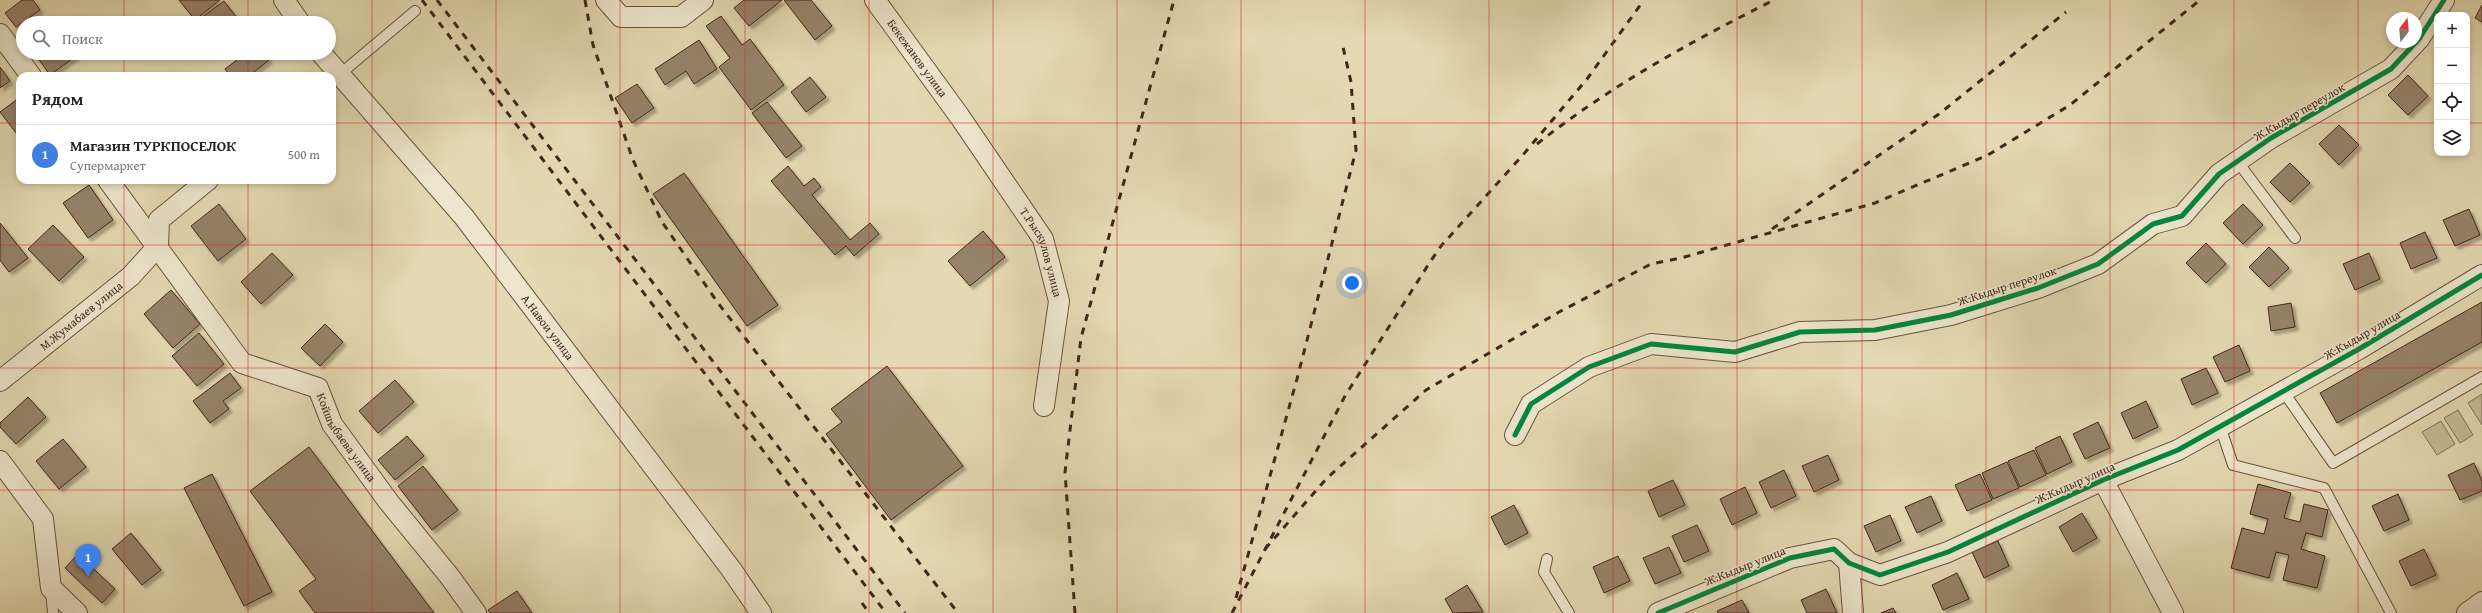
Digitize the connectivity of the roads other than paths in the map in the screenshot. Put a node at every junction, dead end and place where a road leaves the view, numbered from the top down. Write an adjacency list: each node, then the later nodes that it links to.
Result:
1 (284, 0): 7 (street)
2 (606, 0): 3 (street)
3 (703, 0)
4 (875, 0): 16 (street, Бекежанов улица)
5 (2444, 0): 17 (street, Ж.Кыдыр переулок)
6 (415, 11): 14 (lane)
7 (295, 16)
8 (0, 34): 9 (street)
9 (16, 56)
10 (19, 60): 12 (street)
11 (325, 60): 13 (street, А.Навои улица)
12 (28, 72)
13 (332, 72)
14 (336, 77)
15 (336, 79): 38 (street, А.Навои улица)
16 (960, 117): 26 (street, Т.Рыскулов улица)
17 (2237, 161): 20 (lane); 28 (street, Ж.Кыдыр переулок)
18 (111, 184): 21 (street, Койшыбаева улица)
19 (203, 184): 21 (street)
20 (2295, 238)
21 (158, 246): 24 (street, М.Жумабаев улица); 37 (street, Койшыбаева улица)
22 (2482, 275): 25 (street, Ж.Кыдыр улица)
23 (2482, 377): 25 (lane)
24 (0, 381)
25 (2283, 391): 27 (street, Ж.Кыдыр улица)
26 (1044, 406)
27 (2220, 426): 30 (street, Ж.Кыдыр улица); 43 (lane)
28 (1515, 435)
29 (0, 461): 33 (street)
30 (2103, 480): 32 (street, Ж.Кыдыр улица); 42 (street)
31 (1547, 559): 39 (lane)
32 (1849, 563): 40 (street, Ж.Кыдыр улица); 41 (street)
33 (51, 588): 35 (lane); 36 (street)
34 (2482, 602): 44 (street)
35 (53, 613)
36 (77, 613)
37 (476, 613)
38 (761, 613)
39 (1569, 613)
40 (1658, 613)
41 (1853, 613)
42 (2173, 613)
43 (2391, 613)
44 (2467, 613)

